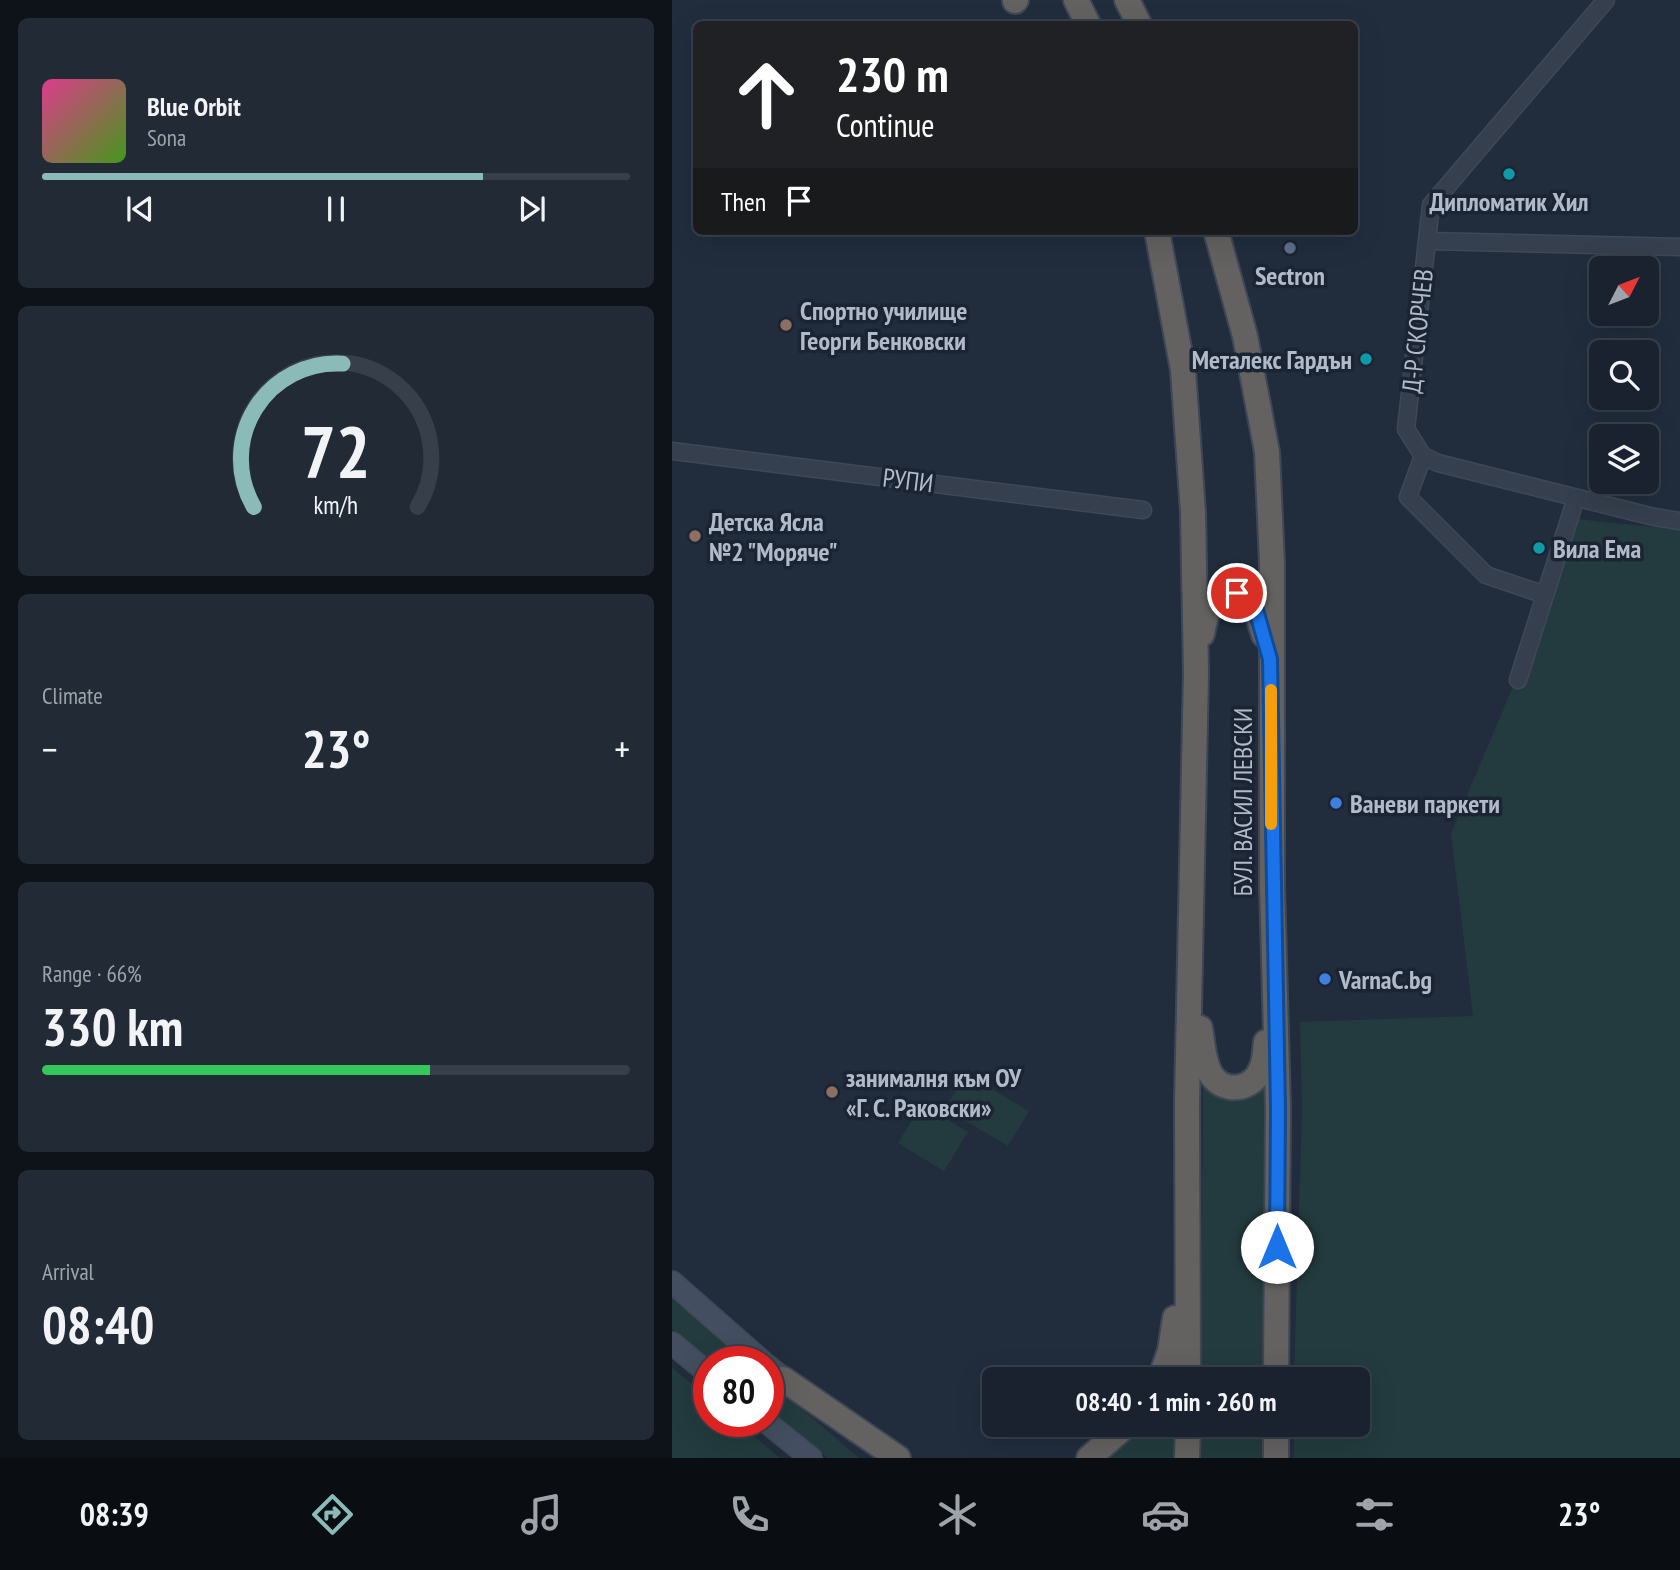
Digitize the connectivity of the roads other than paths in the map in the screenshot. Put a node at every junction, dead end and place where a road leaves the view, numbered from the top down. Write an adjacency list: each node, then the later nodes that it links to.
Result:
1 (1076, 0): 4 (highway)
2 (1127, 0): 5 (highway)
3 (1606, 0): 8 (street, Д-Р СКОРЧЕВ)
4 (1086, 21)
5 (1138, 21)
6 (1158, 235): 17 (highway, БУЛ. ВАСИЛ ЛЕВСКИ)
7 (1217, 235): 16 (highway, БУЛ. ВАСИЛ ЛЕВСКИ)
8 (1427, 241): 9 (street); 11 (street, Д-Р СКОРЧЕВ)
9 (1680, 247)
10 (672, 451): 13 (street, РУПИ)
11 (1423, 456): 12 (street); 15 (street)
12 (1576, 498): 14 (street); 15 (street)
13 (1143, 510)
14 (1680, 521)
15 (1545, 595): 18 (street)
16 (1270, 659): 17 (highway); 20 (highway, БУЛ. ВАСИЛ ЛЕВСКИ)
17 (1196, 673): 19 (highway, БУЛ. ВАСИЛ ЛЕВСКИ)
18 (1518, 680)
19 (1191, 982): 20 (highway); 21 (highway, БУЛ. ВАСИЛ ЛЕВСКИ)
20 (1274, 984): 28 (highway, БУЛ. ВАСИЛ ЛЕВСКИ)
21 (1186, 1255): 26 (highway); 27 (highway, БУЛ. ВАСИЛ ЛЕВСКИ)
22 (672, 1282): 24 (main road)
23 (672, 1343): 25 (main road)
24 (745, 1346)
25 (693, 1361)
26 (1164, 1367)
27 (1188, 1367)
28 (1276, 1367)
29 (784, 1378): 37 (highway)
30 (784, 1379): 36 (main road)
31 (784, 1436): 35 (main road)
32 (1113, 1437): 38 (highway)
33 (1188, 1437): 39 (highway)
34 (1276, 1437): 40 (highway)
35 (811, 1458)
36 (876, 1458)
37 (898, 1458)
38 (1089, 1458)
39 (1187, 1458)
40 (1276, 1458)

